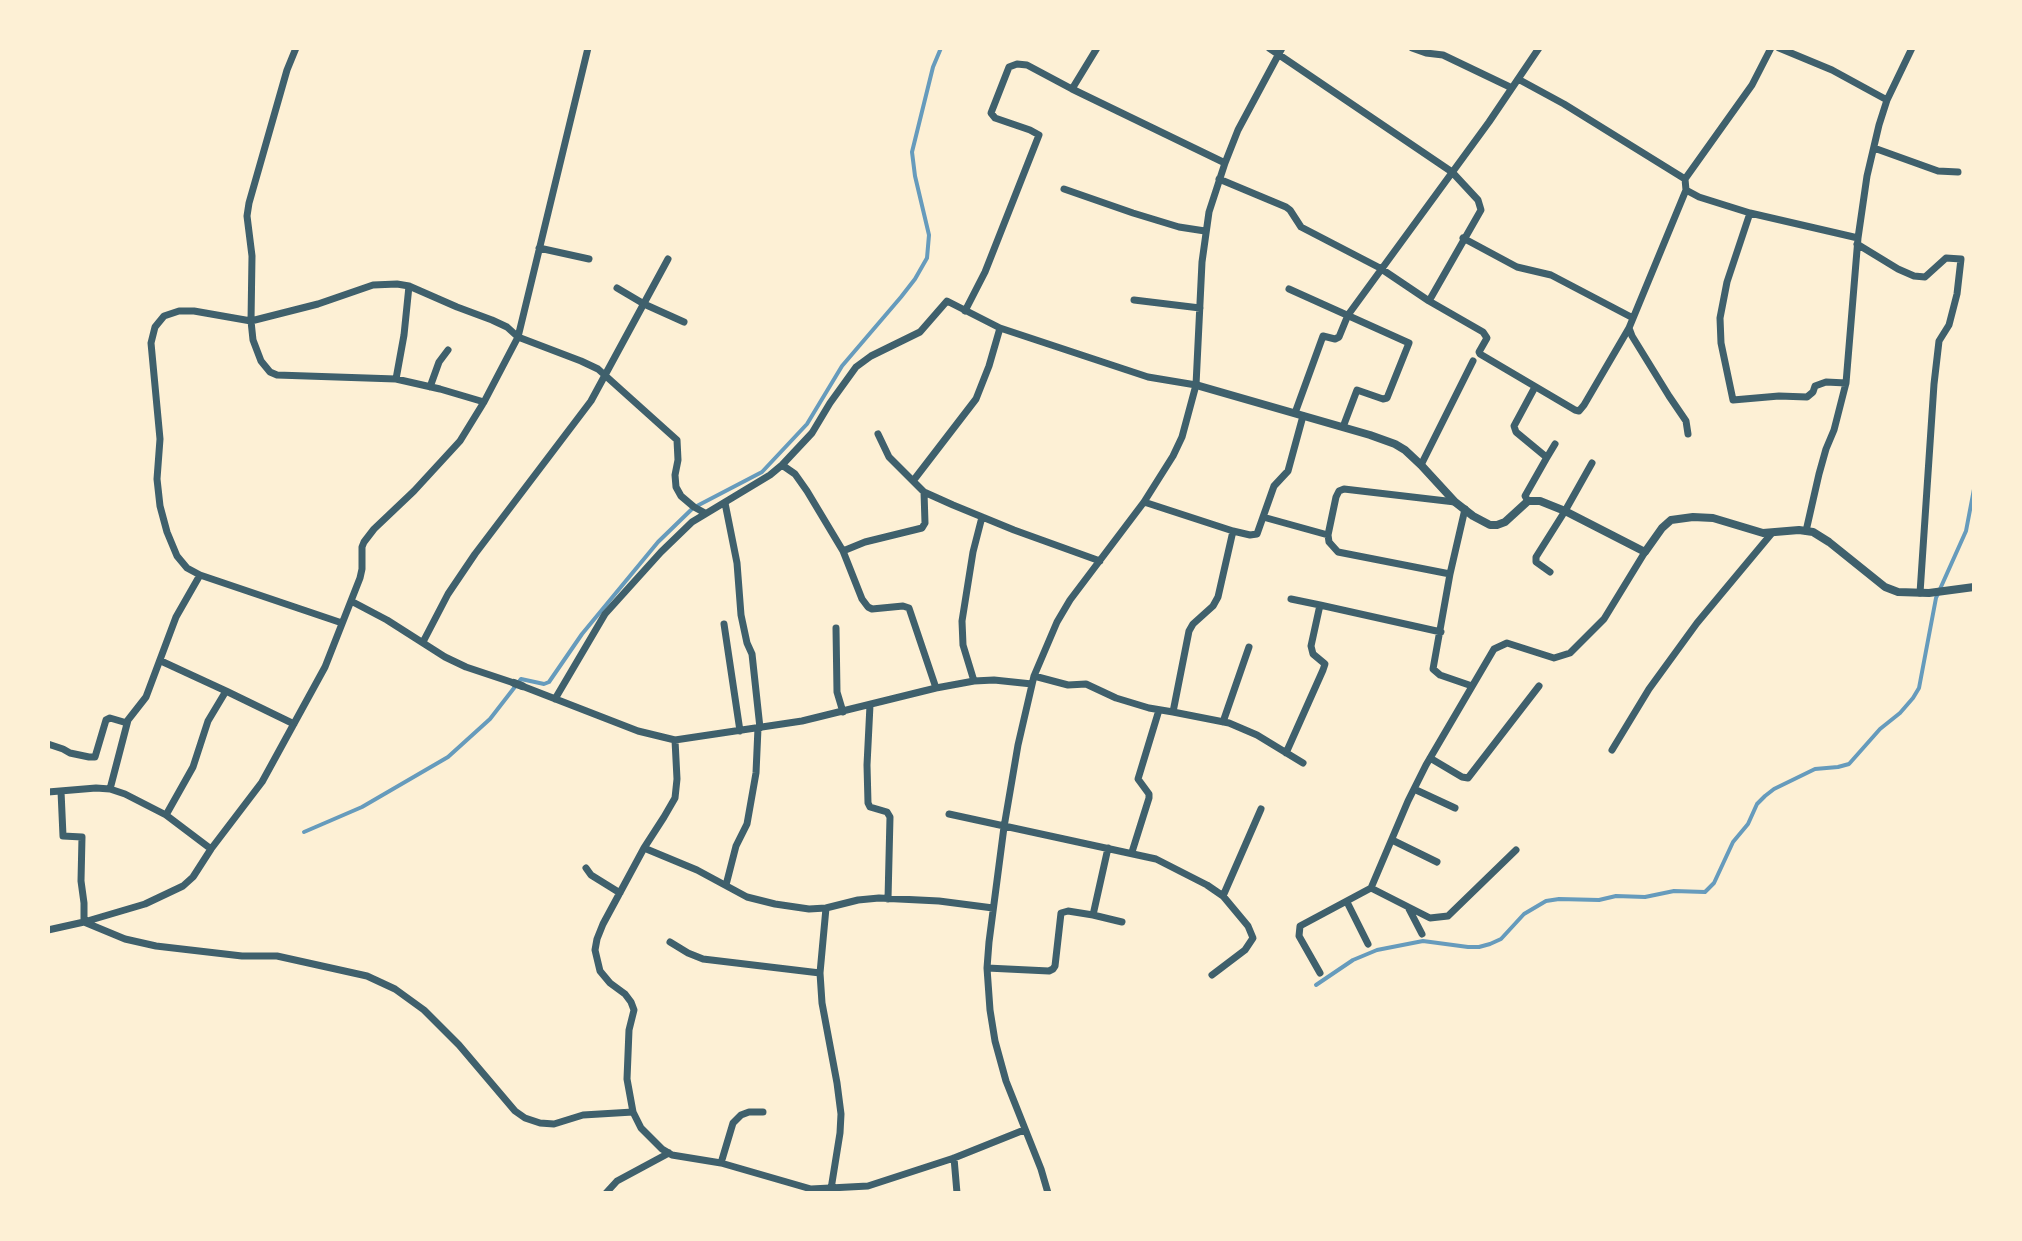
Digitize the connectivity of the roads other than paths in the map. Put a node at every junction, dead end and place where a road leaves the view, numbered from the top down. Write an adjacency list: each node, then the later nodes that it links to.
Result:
1 (296, 48): 41 (street)
2 (588, 48): 27 (street)
3 (1097, 48): 13 (street)
4 (1269, 48): 10 (street)
5 (1412, 48): 12 (street)
6 (1539, 48): 11 (street)
7 (1771, 48): 20 (street)
8 (1779, 48): 14 (street)
9 (1912, 48): 14 (street)
10 (1280, 51): 16 (street); 17 (street)
11 (1518, 79): 12 (street); 20 (street)
12 (1512, 88): 17 (street)
13 (1072, 89): 16 (street); 38 (street)
14 (1887, 100): 15 (street)
15 (1874, 148): 18 (street); 26 (street)
16 (1225, 163): 19 (street)
17 (1452, 172): 25 (street); 30 (street)
18 (1958, 172)
19 (1219, 179): 24 (street); 30 (street)
20 (1685, 179): 22 (street)
21 (1064, 189): 24 (street)
22 (1686, 190): 23 (street); 40 (street)
23 (1750, 213): 26 (street); 50 (street)
24 (1205, 231): 37 (street)
25 (1463, 238): 35 (street); 40 (street)
26 (1857, 241): 50 (street); 86 (street)
27 (539, 248): 28 (street); 45 (street)
28 (589, 259)
29 (668, 259): 36 (street)
30 (1380, 268): 35 (street); 39 (street)
31 (409, 286): 41 (street); 45 (street); 49 (street)
32 (617, 288): 36 (street)
33 (1289, 289): 39 (street)
34 (1134, 300): 37 (street)
35 (1429, 301): 53 (street)
36 (644, 304): 42 (street); 48 (street)
37 (1200, 308): 51 (street)
38 (965, 311): 43 (street); 62 (street)
39 (1348, 315): 55 (street); 56 (street)
40 (1633, 318): 44 (street)
41 (251, 321): 49 (street); 84 (street)
42 (684, 322)
43 (1000, 328): 51 (street); 64 (street)
44 (1629, 328): 53 (street); 58 (street)
45 (518, 337): 48 (street); 54 (street)
46 (448, 350): 52 (street)
47 (1473, 361): 63 (street)
48 (605, 375): 72 (street); 94 (street)
49 (396, 379): 52 (street)
50 (1846, 383): 76 (street)
51 (1196, 385): 55 (street); 67 (street)
52 (430, 387): 54 (street)
53 (1535, 387): 60 (street)
54 (484, 402): 88 (street)
55 (1299, 414): 56 (street); 74 (street)
56 (1343, 427): 63 (street)
57 (878, 434): 64 (street)
58 (1688, 434)
59 (1555, 444): 60 (street)
60 (1546, 459): 66 (street)
61 (1592, 463): 71 (street)
62 (782, 465): 69 (street); 79 (street)
63 (1421, 465): 68 (street)
64 (913, 481): 65 (street)
65 (924, 492): 73 (street); 79 (street)
66 (1528, 501): 70 (street); 71 (street)
67 (1144, 502): 75 (street); 81 (street)
68 (1455, 502): 70 (street); 78 (street)
69 (725, 503): 72 (street); 111 (street)
70 (1465, 509): 83 (street)
71 (1565, 511): 80 (street); 82 (street)
72 (705, 513): 103 (street)
73 (982, 517): 81 (street); 98 (street)
74 (1263, 517): 75 (street); 78 (street)
75 (1233, 531): 107 (street)
76 (1806, 531): 77 (street); 86 (street)
77 (1772, 533): 80 (street); 115 (street)
78 (1328, 535): 83 (street)
79 (843, 551): 101 (street)
80 (1645, 552): 99 (street)
81 (1100, 561): 97 (street)
82 (1550, 572)
83 (1450, 574): 93 (street)
84 (200, 575): 90 (street); 96 (street)
85 (1974, 587): 86 (street)
86 (1924, 593)
87 (1291, 599): 89 (street)
88 (351, 601): 90 (street); 94 (street)
89 (1320, 605): 93 (street); 116 (street)
90 (342, 623): 110 (street)
91 (724, 624): 112 (street)
92 (836, 628): 106 (street)
93 (1441, 632): 99 (street)
94 (423, 642): 103 (street)
95 (1249, 647): 108 (street)
96 (161, 661): 102 (street); 109 (street)
97 (1033, 680): 98 (street); 105 (street); 127 (street)
98 (974, 681): 101 (street)
99 (1472, 686): 117 (street)
100 (1539, 686): 117 (street)
101 (936, 688): 104 (street)
102 (226, 691): 110 (street); 126 (street)
103 (555, 699): 113 (street)
104 (870, 705): 106 (street); 140 (street)
105 (1159, 710): 107 (street); 133 (street)
106 (843, 712): 111 (street)
107 (1173, 712): 108 (street)
108 (1223, 722): 116 (street)
109 (127, 723): 114 (street); 119 (street)
110 (294, 724): 131 (street)
111 (759, 728): 112 (street); 136 (street)
112 (740, 731): 113 (street)
113 (675, 740): 129 (street)
114 (48, 744)
115 (1612, 750)
116 (1286, 753): 118 (street)
117 (1430, 758): 120 (street)
118 (1303, 763)
119 (110, 789): 121 (street); 126 (street)
120 (1414, 789): 123 (street); 128 (street)
121 (61, 791): 122 (street); 146 (street)
122 (48, 792)
123 (1455, 808)
124 (1261, 809): 139 (street)
125 (949, 814): 127 (street)
126 (166, 815): 131 (street)
127 (1004, 827): 130 (street); 144 (street)
128 (1392, 840): 134 (street); 137 (street)
129 (644, 848): 136 (street); 138 (street)
130 (1108, 848): 133 (street); 145 (street)
131 (211, 849): 146 (street)
132 (1516, 850): 142 (street)
133 (1132, 852): 139 (street)
134 (1437, 862)
135 (586, 868): 138 (street)
136 (726, 885): 143 (street)
137 (1371, 888): 141 (street); 142 (street)
138 (620, 893): 156 (street)
139 (1223, 896): 155 (street)
140 (888, 899): 143 (street); 144 (street)
141 (1347, 902): 151 (street); 154 (street)
142 (1408, 907): 149 (street)
143 (826, 908): 153 (street)
144 (993, 908): 152 (street)
145 (1093, 915): 147 (street); 152 (street)
146 (84, 922): 148 (street); 156 (street)
147 (1122, 922)
148 (48, 930)
149 (1422, 934)
150 (670, 942): 153 (street)
151 (1368, 944)
152 (987, 968): 158 (street)
153 (820, 973): 163 (street)
154 (1320, 973)
155 (1212, 975)
156 (633, 1112): 159 (street)
157 (763, 1112): 161 (street)
158 (1024, 1130): 160 (street); 168 (street)
159 (669, 1153): 161 (street); 165 (street)
160 (954, 1158): 162 (street); 167 (street)
161 (721, 1163): 164 (street)
162 (884, 1181): 163 (street); 166 (street)
163 (831, 1189): 164 (street)
164 (811, 1191)
165 (606, 1193)
166 (886, 1193)
167 (957, 1193)
168 (1048, 1193)

